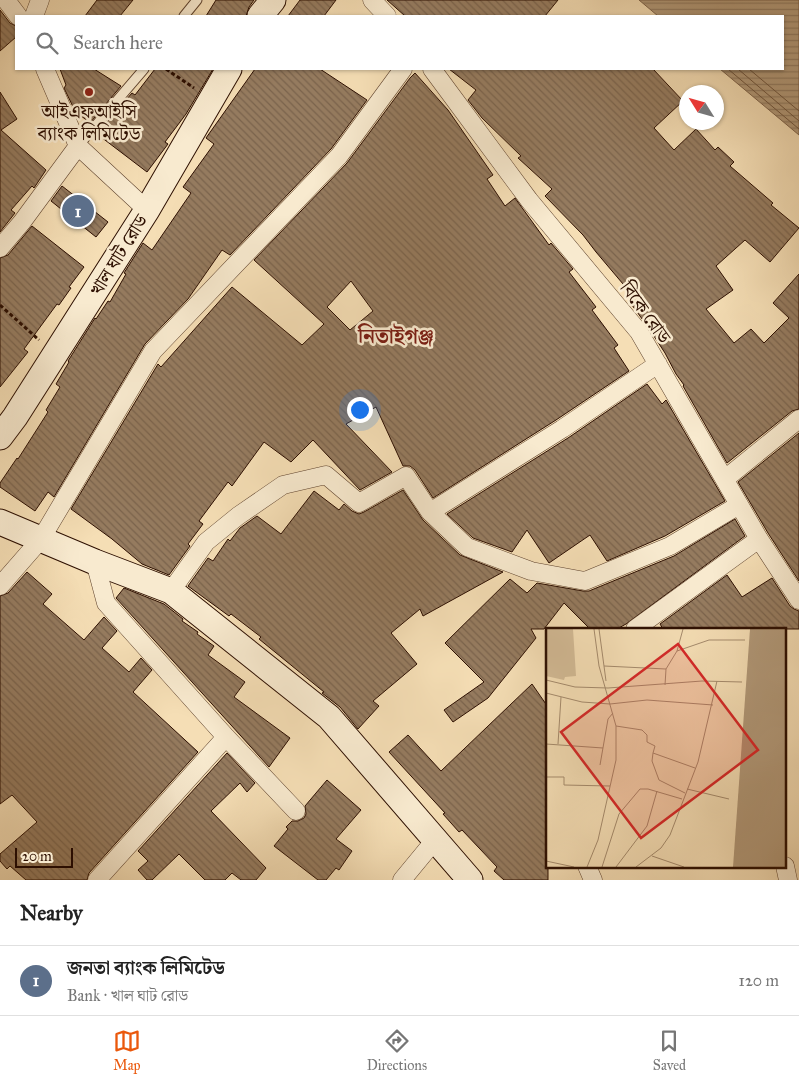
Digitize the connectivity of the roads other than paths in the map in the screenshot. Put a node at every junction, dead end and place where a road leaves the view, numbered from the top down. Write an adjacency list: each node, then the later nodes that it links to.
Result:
1 (6, 0): 6 (street)
2 (40, 0): 7 (street)
3 (197, 0): 8 (lane)
4 (273, 0): 9 (main road)
5 (372, 0): 10 (street)
6 (17, 15)
7 (34, 15)
8 (185, 15)
9 (261, 15)
10 (386, 15)
11 (45, 70): 16 (street)
12 (143, 70): 16 (lane)
13 (228, 70): 17 (main road, খাল ঘাট রোড)
14 (402, 70): 26 (street)
15 (433, 70): 19 (street, বিকে রোড)
16 (78, 146): 17 (street); 18 (street)
17 (147, 210): 21 (main road, খাল ঘাট রোড)
18 (0, 248)
19 (658, 364): 22 (street, বিকে রোড); 24 (street)
20 (799, 419): 22 (street)
21 (0, 436)
22 (725, 479): 23 (street, বিকে রোড)
23 (740, 505): 24 (street); 27 (street, বিকে রোড)
24 (430, 512): 30 (street)
25 (0, 522): 26 (main road)
26 (41, 539): 28 (main road); 29 (street)
27 (759, 539): 31 (street, বিকে রোড); 32 (street)
28 (95, 562): 30 (main road); 33 (street)
29 (0, 586)
30 (171, 591): 35 (main road)
31 (799, 600)
32 (636, 628)
33 (226, 737): 34 (street); 37 (street)
34 (296, 811)
35 (435, 840): 38 (street); 39 (main road)
36 (588, 868): 40 (street)
37 (97, 880)
38 (402, 880)
39 (470, 880)
40 (593, 880)

